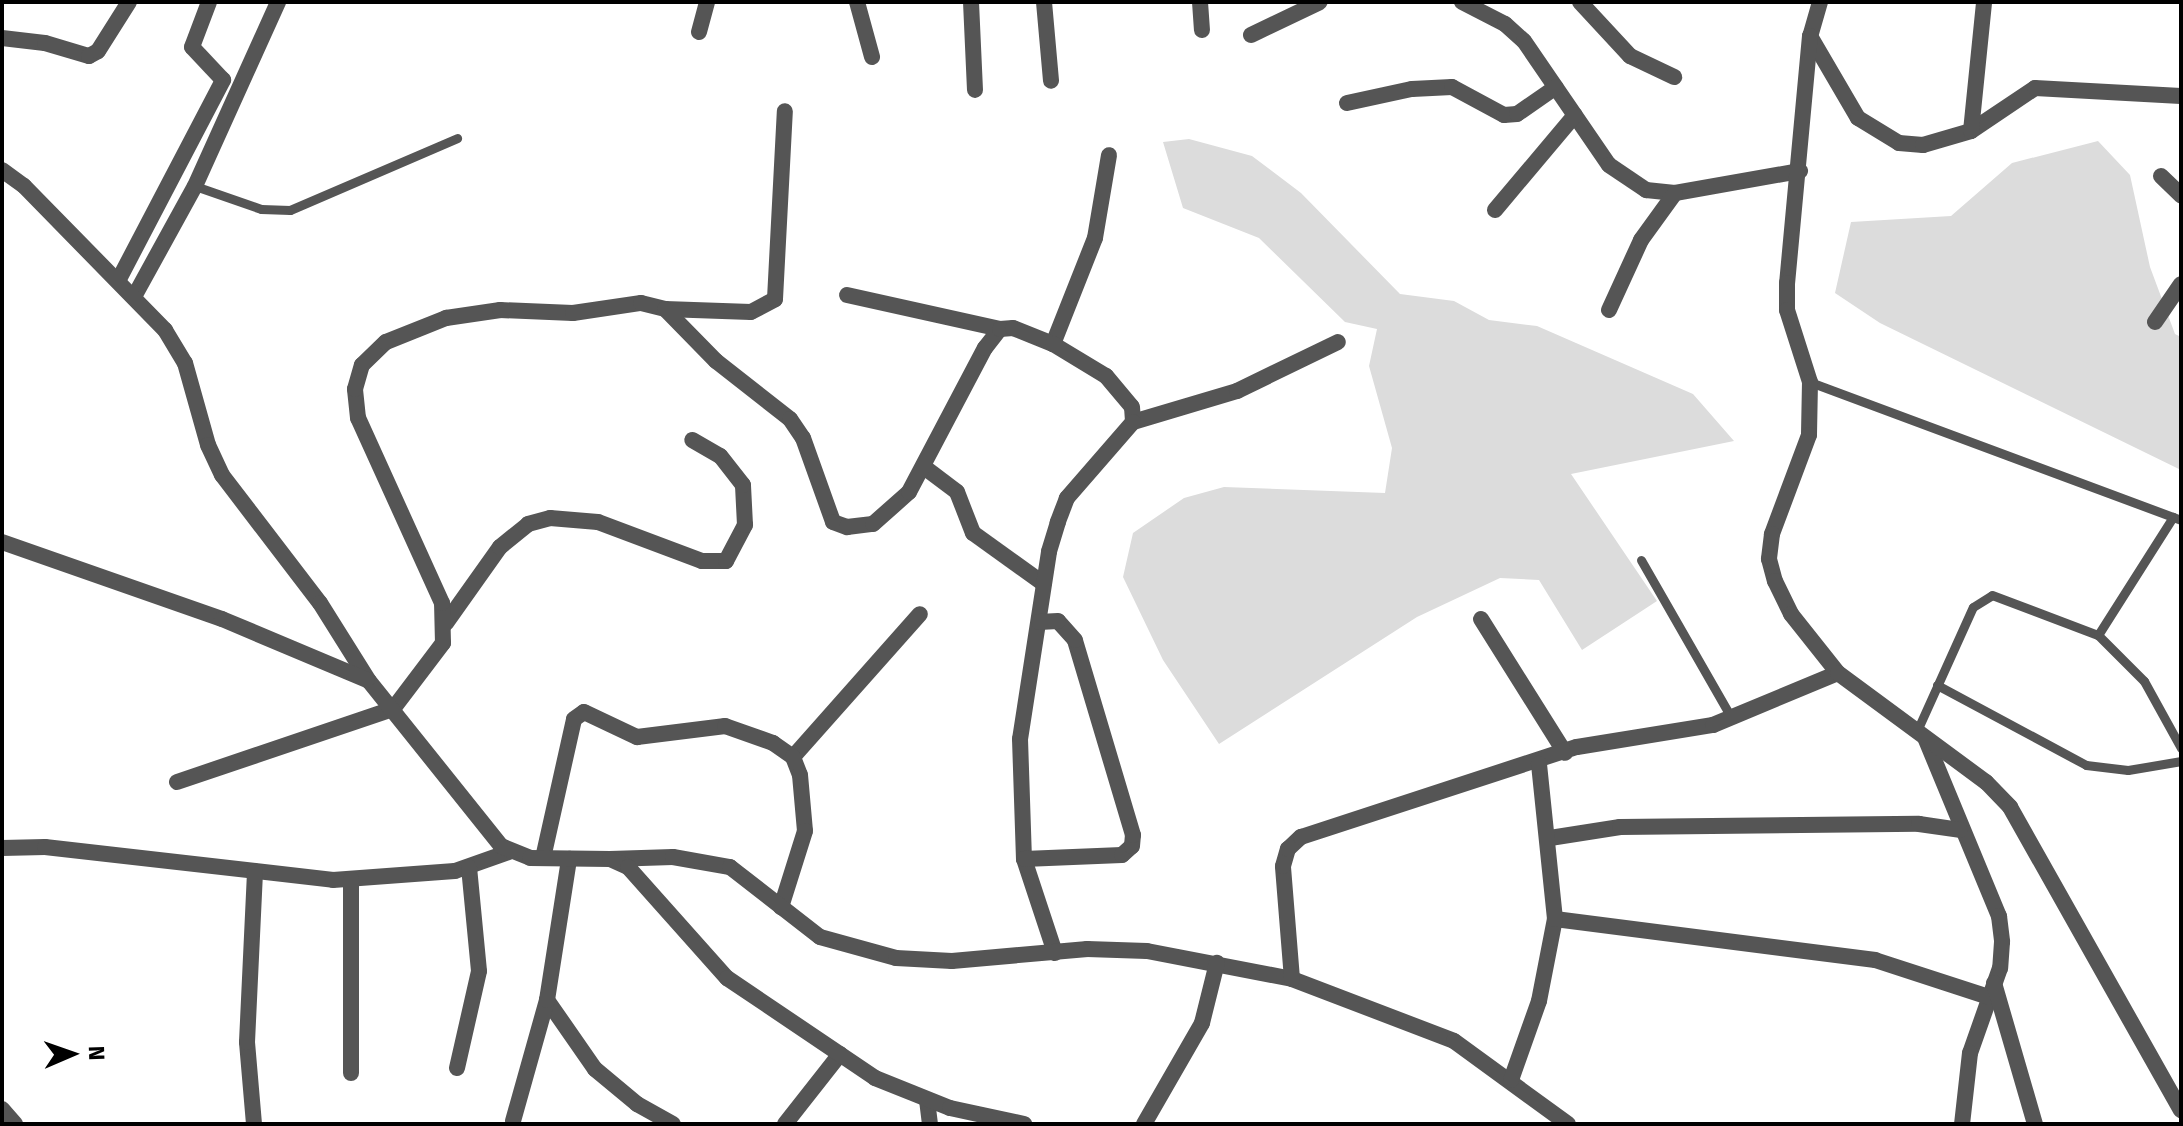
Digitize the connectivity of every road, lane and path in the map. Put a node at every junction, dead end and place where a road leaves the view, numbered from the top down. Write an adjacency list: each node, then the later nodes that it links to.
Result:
1 (129, 2): 19 (street)
2 (209, 2): 39 (street)
3 (278, 2): 35 (street)
4 (707, 2): 16 (street)
5 (857, 2): 20 (street)
6 (971, 2): 24 (street)
7 (1044, 2): 22 (street)
8 (1200, 2): 15 (street)
9 (1320, 2): 17 (street)
10 (1462, 2): 14 (street)
11 (1580, 2): 21 (street)
12 (1820, 2): 18 (street)
13 (1984, 2): 29 (street)
14 (1484, 6): 23 (street)
15 (1202, 30)
16 (699, 32)
17 (1251, 35)
18 (1810, 36): 29 (street); 33 (street)
19 (2, 38)
20 (872, 57)
21 (1674, 77)
22 (1051, 81)
23 (1556, 87): 26 (street); 28 (street)
24 (975, 90)
25 (2181, 96): 29 (street)
26 (1347, 103)
27 (785, 111): 43 (street)
28 (1575, 115): 37 (street); 38 (street)
29 (1971, 131)
30 (457, 138): 35 (lane)
31 (1109, 155): 48 (street)
32 (2, 170): 39 (street)
33 (1800, 171): 37 (street); 49 (street)
34 (2161, 176): 36 (street)
35 (195, 186): 41 (street)
36 (2181, 195)
37 (1671, 198): 44 (street)
38 (1495, 210)
39 (118, 281): 41 (street)
40 (2181, 284): 45 (street)
41 (135, 295): 63 (street)
42 (847, 295): 46 (street)
43 (665, 309): 52 (street); 60 (street)
44 (1609, 310)
45 (2155, 322)
46 (1000, 329): 48 (street); 52 (street)
47 (1338, 342): 50 (street)
48 (1053, 344): 50 (street)
49 (1810, 382): 53 (lane); 62 (street)
50 (1133, 422): 56 (street)
51 (692, 440): 60 (street)
52 (924, 467): 56 (street)
53 (2177, 519): 61 (lane)
54 (2, 542): 63 (street)
55 (1641, 560): 66 (lane)
56 (1044, 584): 59 (street)
57 (920, 614): 70 (street)
58 (1481, 619): 69 (street)
59 (1039, 622): 81 (street); 81 (street)
60 (446, 623): 65 (street)
61 (2098, 635): 64 (lane); 68 (lane)
62 (1838, 673): 66 (street); 67 (street)
63 (369, 681): 65 (street)
64 (1937, 685): 67 (lane); 71 (lane)
65 (393, 709): 73 (street); 77 (street)
66 (1731, 717): 69 (street)
67 (1920, 737): 74 (street); 98 (street)
68 (2181, 748)
69 (1565, 753): 72 (street)
70 (793, 757): 78 (street); 85 (street)
71 (2181, 761)
72 (1539, 764): 75 (street); 89 (street)
73 (177, 782)
74 (1960, 830): 75 (street); 90 (street)
75 (1550, 838): 86 (street)
76 (2, 848): 83 (street)
77 (509, 852): 78 (street); 82 (street)
78 (543, 858): 79 (street)
79 (569, 859): 80 (street); 91 (street)
80 (610, 859): 85 (street); 92 (street)
81 (1024, 859): 87 (street)
82 (469, 867): 84 (street); 93 (street)
83 (255, 871): 84 (street); 101 (street)
84 (351, 879): 94 (street)
85 (781, 907): 87 (street)
86 (1555, 919): 90 (street); 95 (street)
87 (1055, 953): 88 (street)
88 (1217, 963): 89 (street); 106 (street)
89 (1292, 979): 95 (street)
90 (1991, 990): 108 (street); 109 (street)
91 (547, 1000): 99 (street); 102 (street)
92 (840, 1054): 96 (street); 103 (street)
93 (457, 1068)
94 (351, 1073)
95 (1511, 1080): 107 (street)
96 (927, 1100): 104 (street); 105 (street)
97 (2, 1109): 100 (street)
98 (2181, 1110)
99 (513, 1121)
100 (15, 1124)
101 (254, 1124)
102 (673, 1124)
103 (785, 1124)
104 (930, 1124)
105 (1024, 1124)
106 (1144, 1124)
107 (1568, 1124)
108 (1962, 1124)
109 (2035, 1124)

